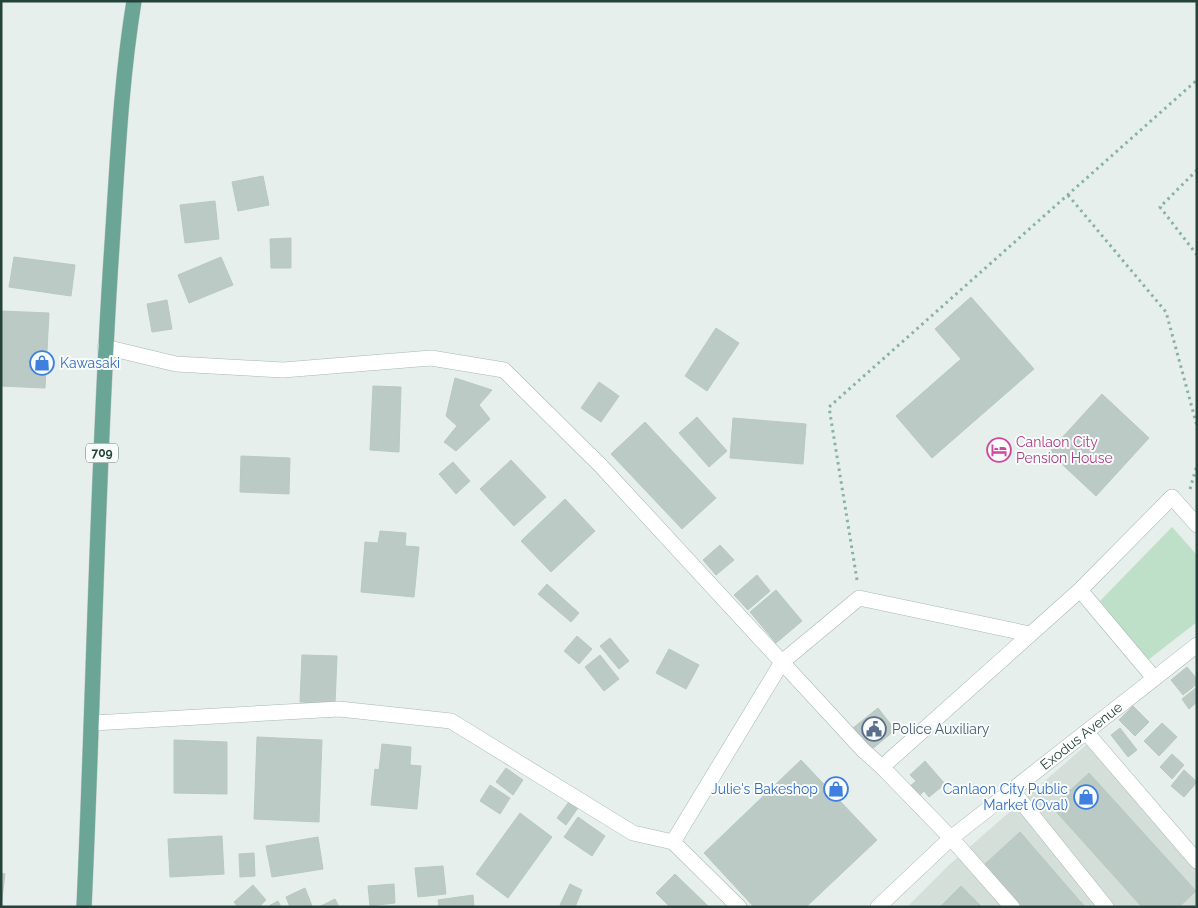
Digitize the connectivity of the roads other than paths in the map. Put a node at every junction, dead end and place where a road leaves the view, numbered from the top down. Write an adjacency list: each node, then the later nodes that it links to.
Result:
1 (134, 1): 2 (main road, 709)
2 (105, 347): 7 (street); 9 (main road, 709)
3 (1197, 525): 4 (street)
4 (1080, 590): 5 (street); 8 (street)
5 (1030, 634): 7 (street); 11 (street)
6 (1197, 645): 8 (street, Exodus Avenue)
7 (782, 662): 11 (street); 14 (street)
8 (1154, 678): 10 (street, Exodus Avenue)
9 (93, 723): 14 (street); 16 (main road, 709)
10 (1086, 732): 12 (street, Exodus Avenue); 15 (street)
11 (882, 767): 13 (street)
12 (1012, 790): 13 (street, Exodus Avenue); 20 (street)
13 (951, 838): 18 (street, Exodus Avenue); 19 (street)
14 (674, 842): 17 (street)
15 (1197, 861)
16 (84, 907)
17 (739, 907)
18 (878, 907)
19 (1012, 907)
20 (1106, 907)

